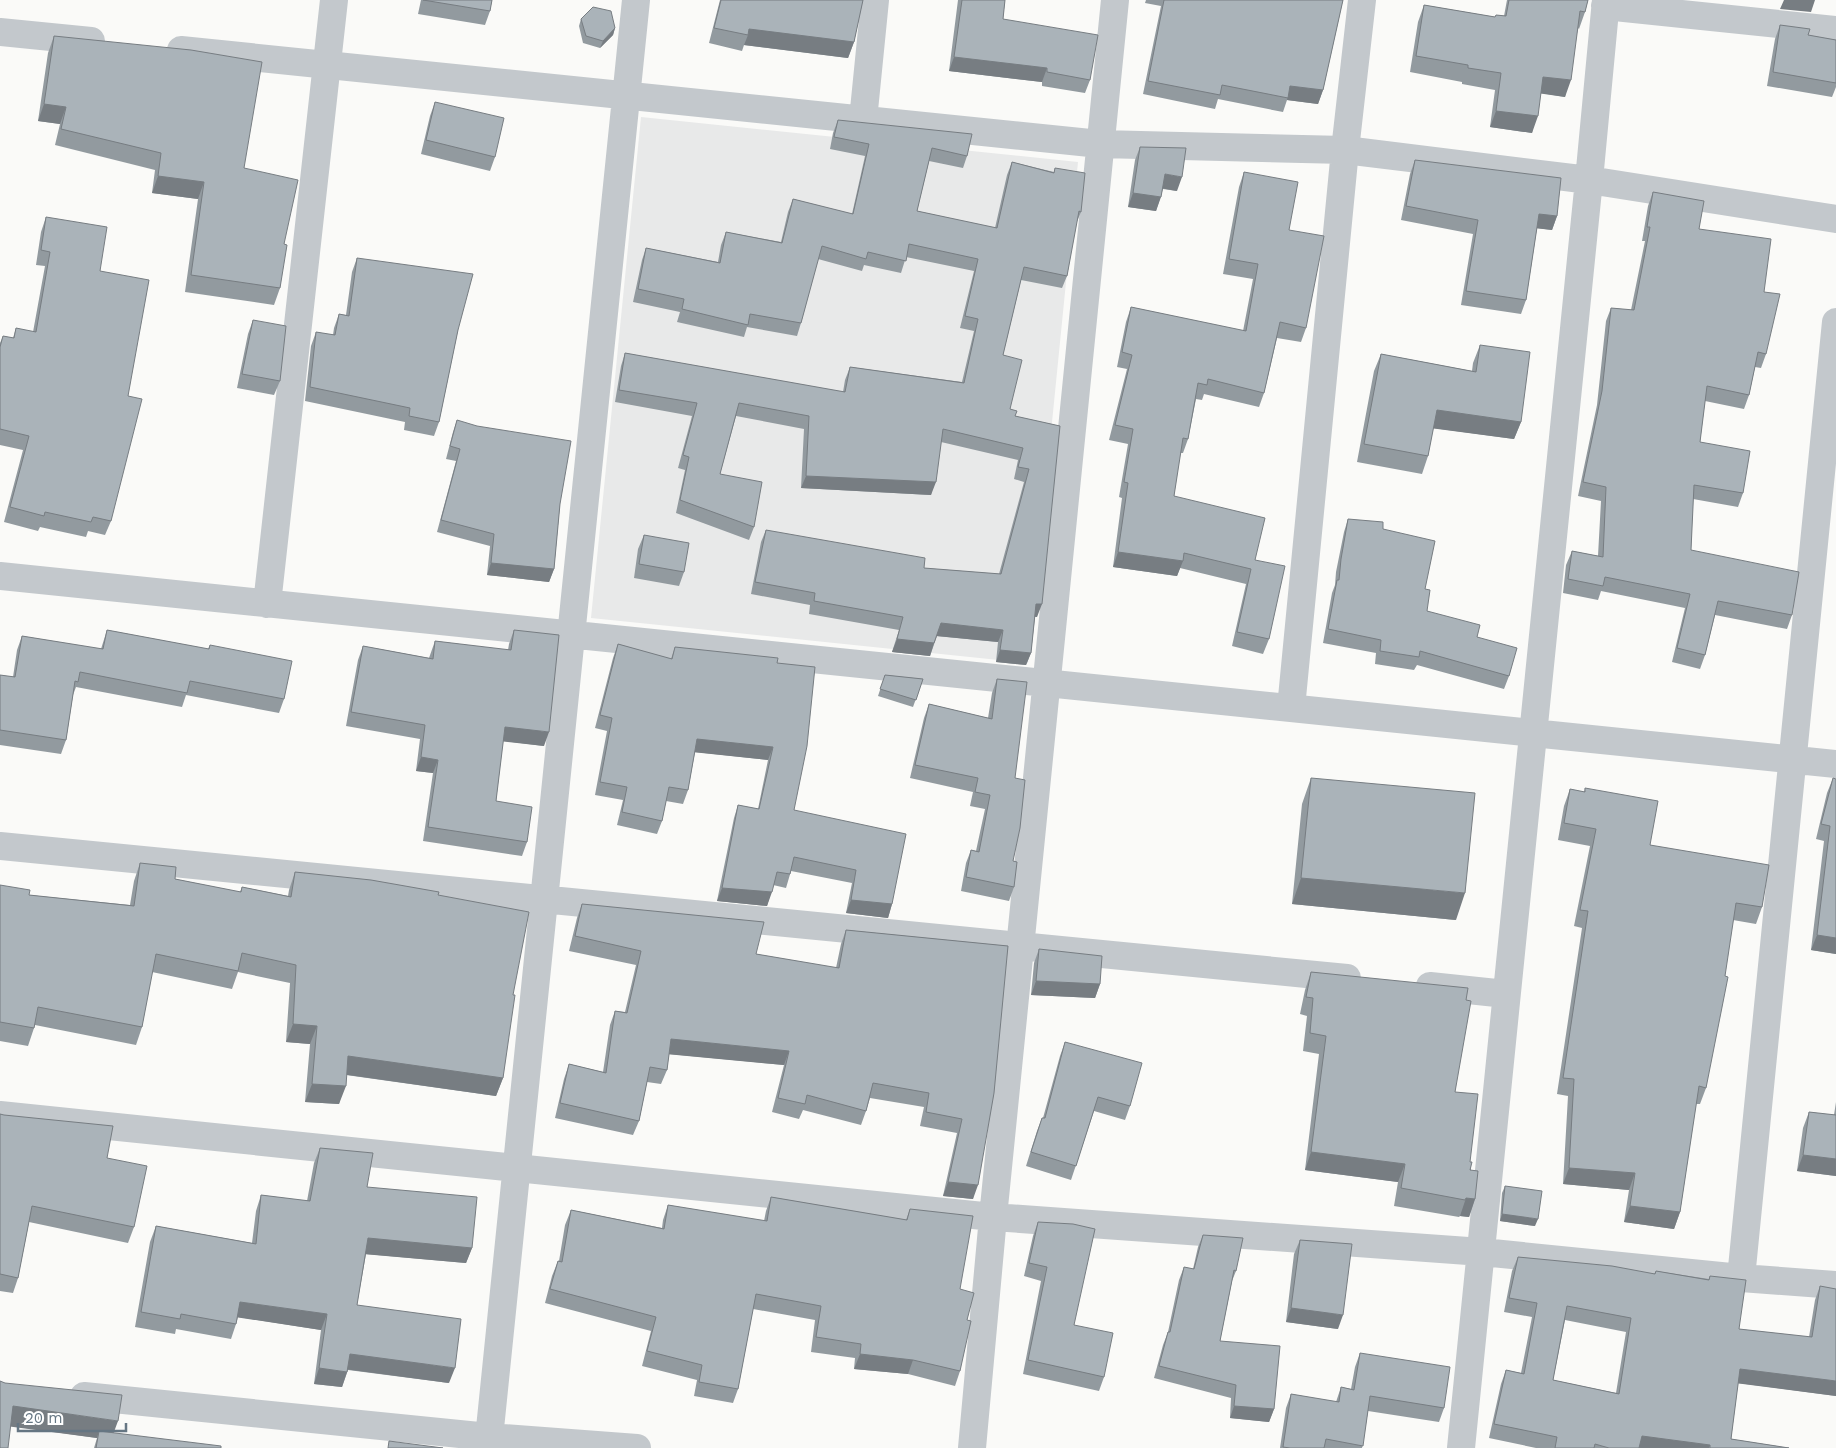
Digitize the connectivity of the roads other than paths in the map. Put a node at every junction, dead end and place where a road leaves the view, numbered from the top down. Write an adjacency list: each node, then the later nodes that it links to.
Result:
1 (334, 0): 11 (street)
2 (636, 0): 12 (street)
3 (875, 0): 13 (street)
4 (1114, 0): 14 (street)
5 (1362, 0): 15 (street)
6 (1605, 3): 7 (street); 16 (street)
7 (1836, 30)
8 (0, 32): 9 (street)
9 (119, 44)
10 (158, 48): 11 (street)
11 (327, 65): 12 (street); 20 (street)
12 (626, 96): 13 (street); 21 (street)
13 (863, 120): 14 (street)
14 (1100, 144): 15 (street); 22 (street)
15 (1345, 150): 16 (street); 23 (street)
16 (1589, 180): 17 (street); 24 (street)
17 (1836, 219)
18 (1836, 322): 25 (street)
19 (0, 576): 20 (street)
20 (267, 604): 21 (street)
21 (572, 635): 22 (street); 28 (street)
22 (1046, 683): 23 (street); 29 (street)
23 (1291, 708): 24 (street)
24 (1532, 733): 25 (street); 32 (street)
25 (1792, 760): 26 (street); 37 (street)
26 (1836, 764)
27 (0, 846): 28 (street)
28 (544, 899): 29 (street); 34 (street)
29 (1020, 946): 30 (street); 35 (street)
30 (1367, 980)
31 (1407, 984): 32 (street)
32 (1506, 994): 36 (street)
33 (0, 1115): 34 (street)
34 (516, 1168): 35 (street); 40 (street)
35 (993, 1217): 36 (street); 42 (street)
36 (1482, 1252): 37 (street); 43 (street)
37 (1740, 1278): 38 (street)
38 (1836, 1285)
39 (59, 1393): 40 (street)
40 (488, 1443): 41 (street)
41 (637, 1448)
42 (972, 1448)
43 (1461, 1448)

